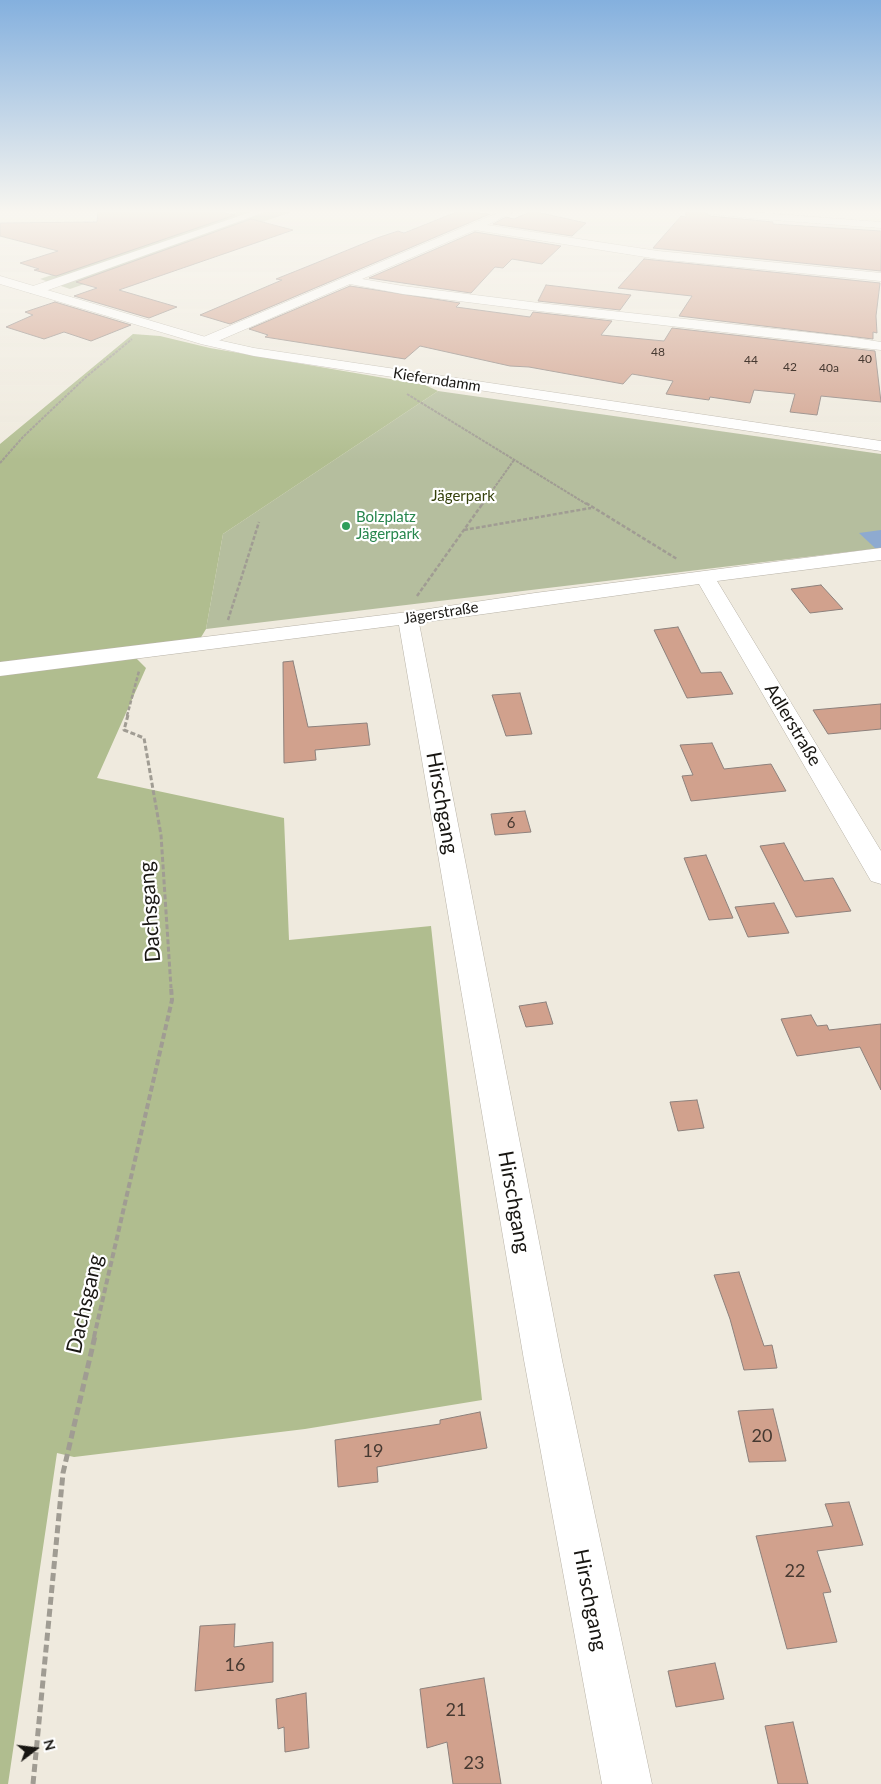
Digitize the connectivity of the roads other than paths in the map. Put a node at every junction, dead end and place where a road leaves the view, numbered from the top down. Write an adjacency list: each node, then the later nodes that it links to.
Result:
1 (24, 294): 5 (street)
2 (49, 294): 6 (street, Kieferndamm)
3 (315, 294): 6 (street)
4 (437, 294): 7 (street)
5 (14, 298)
6 (206, 341): 8 (street, Kieferndamm)
7 (881, 346)
8 (881, 446)
9 (881, 554): 10 (street, Jägerstraße)
10 (705, 577): 11 (street, Jägerstraße); 13 (street, Adlerstraße)
11 (414, 617): 12 (street, Jägerstraße); 14 (street, Hirschgang)
12 (0, 669)
13 (881, 874)
14 (627, 1784)

